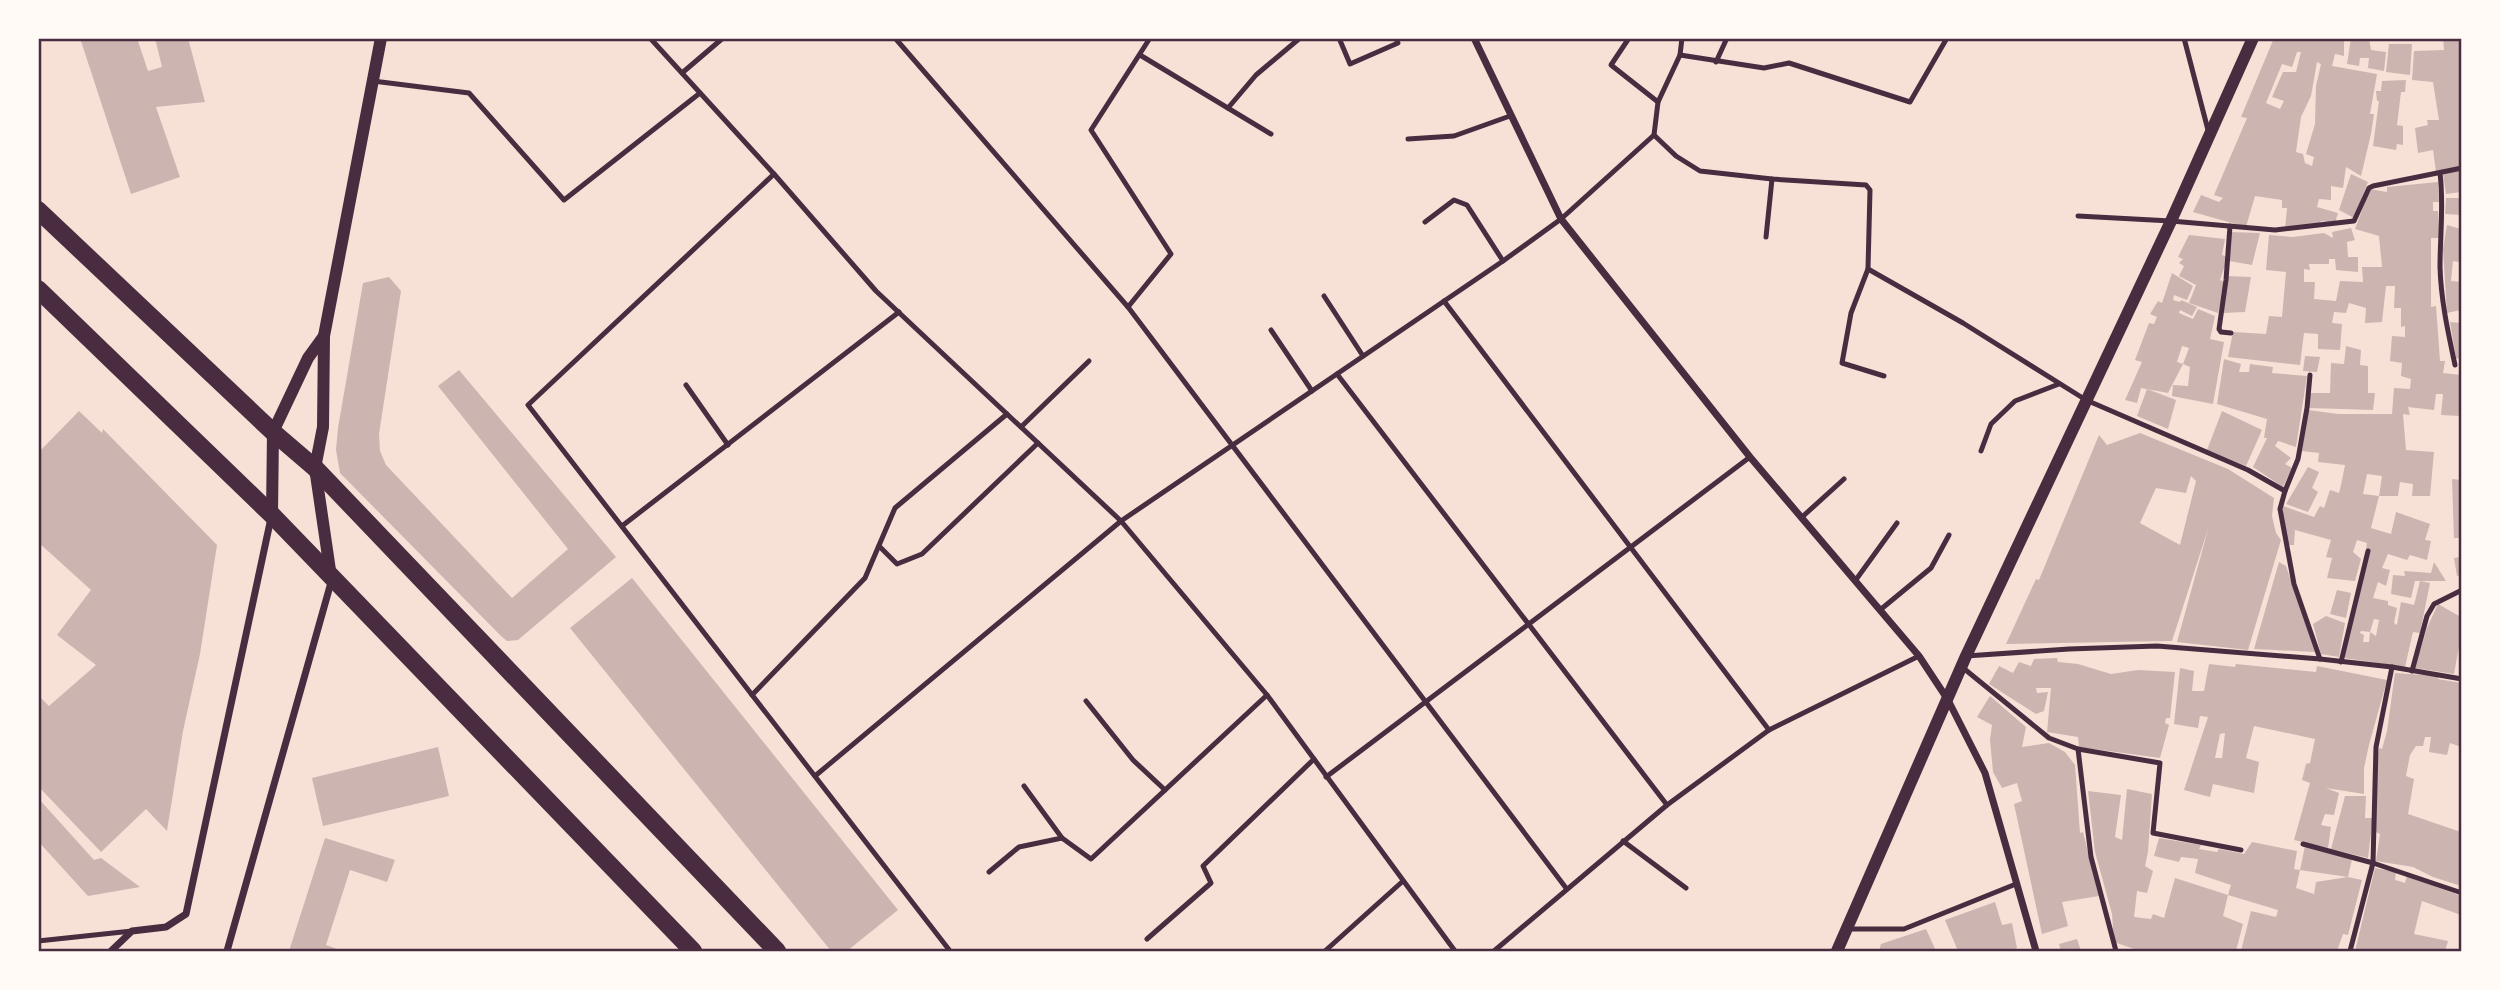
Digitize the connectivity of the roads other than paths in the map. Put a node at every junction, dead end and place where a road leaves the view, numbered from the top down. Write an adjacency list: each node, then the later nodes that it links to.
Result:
1 (381, 38): 20 (street)
2 (650, 38): 19 (lane)
3 (723, 38): 19 (lane)
4 (895, 38): 45 (lane)
5 (1150, 38): 16 (lane)
6 (1300, 38): 23 (lane)
7 (1339, 38): 8 (lane)
8 (1396, 38)
9 (1475, 38): 24 (street)
10 (1629, 38): 22 (lane)
11 (1682, 38): 17 (lane)
12 (1727, 38): 18 (lane)
13 (1947, 38): 18 (lane)
14 (2184, 38): 27 (lane)
15 (2253, 38): 27 (street)
16 (1140, 54): 23 (lane); 45 (lane)
17 (1680, 55): 18 (lane); 22 (lane)
18 (1716, 62)
19 (682, 73): 21 (lane)
20 (373, 81): 21 (lane); 49 (street)
21 (699, 93): 31 (lane)
22 (1658, 103): 26 (lane)
23 (1228, 108): 25 (lane)
24 (1510, 116): 28 (lane); 35 (street)
25 (1271, 134)
26 (1654, 135): 32 (lane); 35 (lane)
27 (2209, 135): 36 (street)
28 (1408, 139)
29 (2462, 168): 30 (lane)
30 (2440, 173): 38 (lane); 52 (lane)
31 (774, 174): 46 (lane); 75 (lane)
32 (1772, 178): 39 (lane); 41 (lane)
33 (38, 210): 62 (main road)
34 (2078, 216): 36 (lane)
35 (1561, 219): 40 (lane); 67 (street)
36 (2171, 221): 38 (lane); 59 (street)
37 (1425, 222): 40 (lane)
38 (2230, 226): 48 (lane)
39 (1766, 237)
40 (1503, 261): 44 (lane)
41 (1868, 269): 55 (lane); 56 (lane)
42 (38, 289): 71 (main road)
43 (1324, 296): 50 (lane)
44 (1444, 301): 50 (lane); 78 (lane)
45 (1128, 307): 65 (lane)
46 (899, 313): 60 (lane); 64 (lane)
47 (1271, 330): 58 (lane)
48 (2231, 333)
49 (324, 336): 62 (street); 68 (street)
50 (1363, 356): 53 (lane)
51 (1088, 361): 61 (lane)
52 (2455, 365)
53 (1337, 374): 58 (lane); 84 (lane)
54 (2310, 375): 70 (lane)
55 (1884, 376)
56 (2059, 384): 59 (lane); 66 (lane)
57 (686, 385): 64 (lane)
58 (1312, 391): 65 (lane)
59 (2086, 400): 70 (lane); 87 (street)
60 (1007, 414): 61 (lane); 77 (lane)
61 (1021, 428): 63 (lane)
62 (273, 432): 68 (main road); 71 (street)
63 (1038, 443): 73 (lane); 77 (lane)
64 (728, 444): 75 (lane)
65 (1233, 445): 73 (lane); 96 (lane)
66 (1981, 451)
67 (1750, 457): 72 (street); 78 (lane)
68 (315, 468): 80 (street); 123 (main road)
69 (1844, 479): 72 (lane)
70 (2285, 491): 86 (lane)
71 (272, 514): 80 (main road); 117 (street)
72 (1801, 518): 81 (street)
73 (1121, 521): 93 (lane); 100 (lane)
74 (1897, 523): 81 (lane)
75 (622, 526): 92 (lane)
76 (1948, 535): 83 (lane)
77 (879, 546): 92 (lane)
78 (1631, 547): 84 (lane); 97 (lane)
79 (2368, 551): 88 (lane)
80 (332, 579): 121 (street); 122 (main road)
81 (1855, 580): 83 (street)
82 (2462, 590): 90 (lane)
83 (1880, 610): 85 (street)
84 (1528, 624): 96 (lane); 104 (lane)
85 (1919, 656): 94 (street); 97 (lane)
86 (2320, 659): 87 (lane); 88 (lane)
87 (1964, 661): 94 (street); 98 (lane)
88 (2341, 662): 89 (lane)
89 (2392, 667): 90 (lane); 109 (lane)
90 (2412, 671): 91 (lane)
91 (2462, 679)
92 (752, 695): 100 (lane)
93 (1267, 695): 99 (lane); 103 (lane)
94 (1948, 700): 112 (street); 116 (street)
95 (1086, 701): 103 (lane)
96 (1426, 702): 101 (lane); 113 (lane)
97 (1769, 730): 104 (lane)
98 (2078, 749): 108 (lane); 130 (lane)
99 (1314, 759): 101 (lane); 118 (lane)
100 (815, 776): 124 (lane)
101 (1326, 776): 111 (lane)
102 (1024, 786): 105 (lane)
103 (1165, 790): 105 (lane)
104 (1667, 806): 106 (lane)
105 (1062, 838): 110 (lane)
106 (1623, 841): 113 (lane); 114 (lane)
107 (2303, 844): 109 (lane)
108 (2241, 849)
109 (2373, 863): 115 (lane); 131 (lane)
110 (989, 872)
111 (1403, 881): 125 (lane); 126 (lane)
112 (2016, 884): 116 (lane); 129 (street)
113 (1566, 888): 127 (lane)
114 (1686, 888)
115 (2462, 893)
116 (1847, 929): 128 (street)
117 (132, 931): 119 (lane); 120 (street)
118 (1147, 939)
119 (38, 941)
120 (111, 951)
121 (227, 951)
122 (693, 951)
123 (777, 951)
124 (950, 951)
125 (1325, 951)
126 (1455, 951)
127 (1494, 951)
128 (1837, 951)
129 (2036, 951)
130 (2116, 951)
131 (2350, 951)

